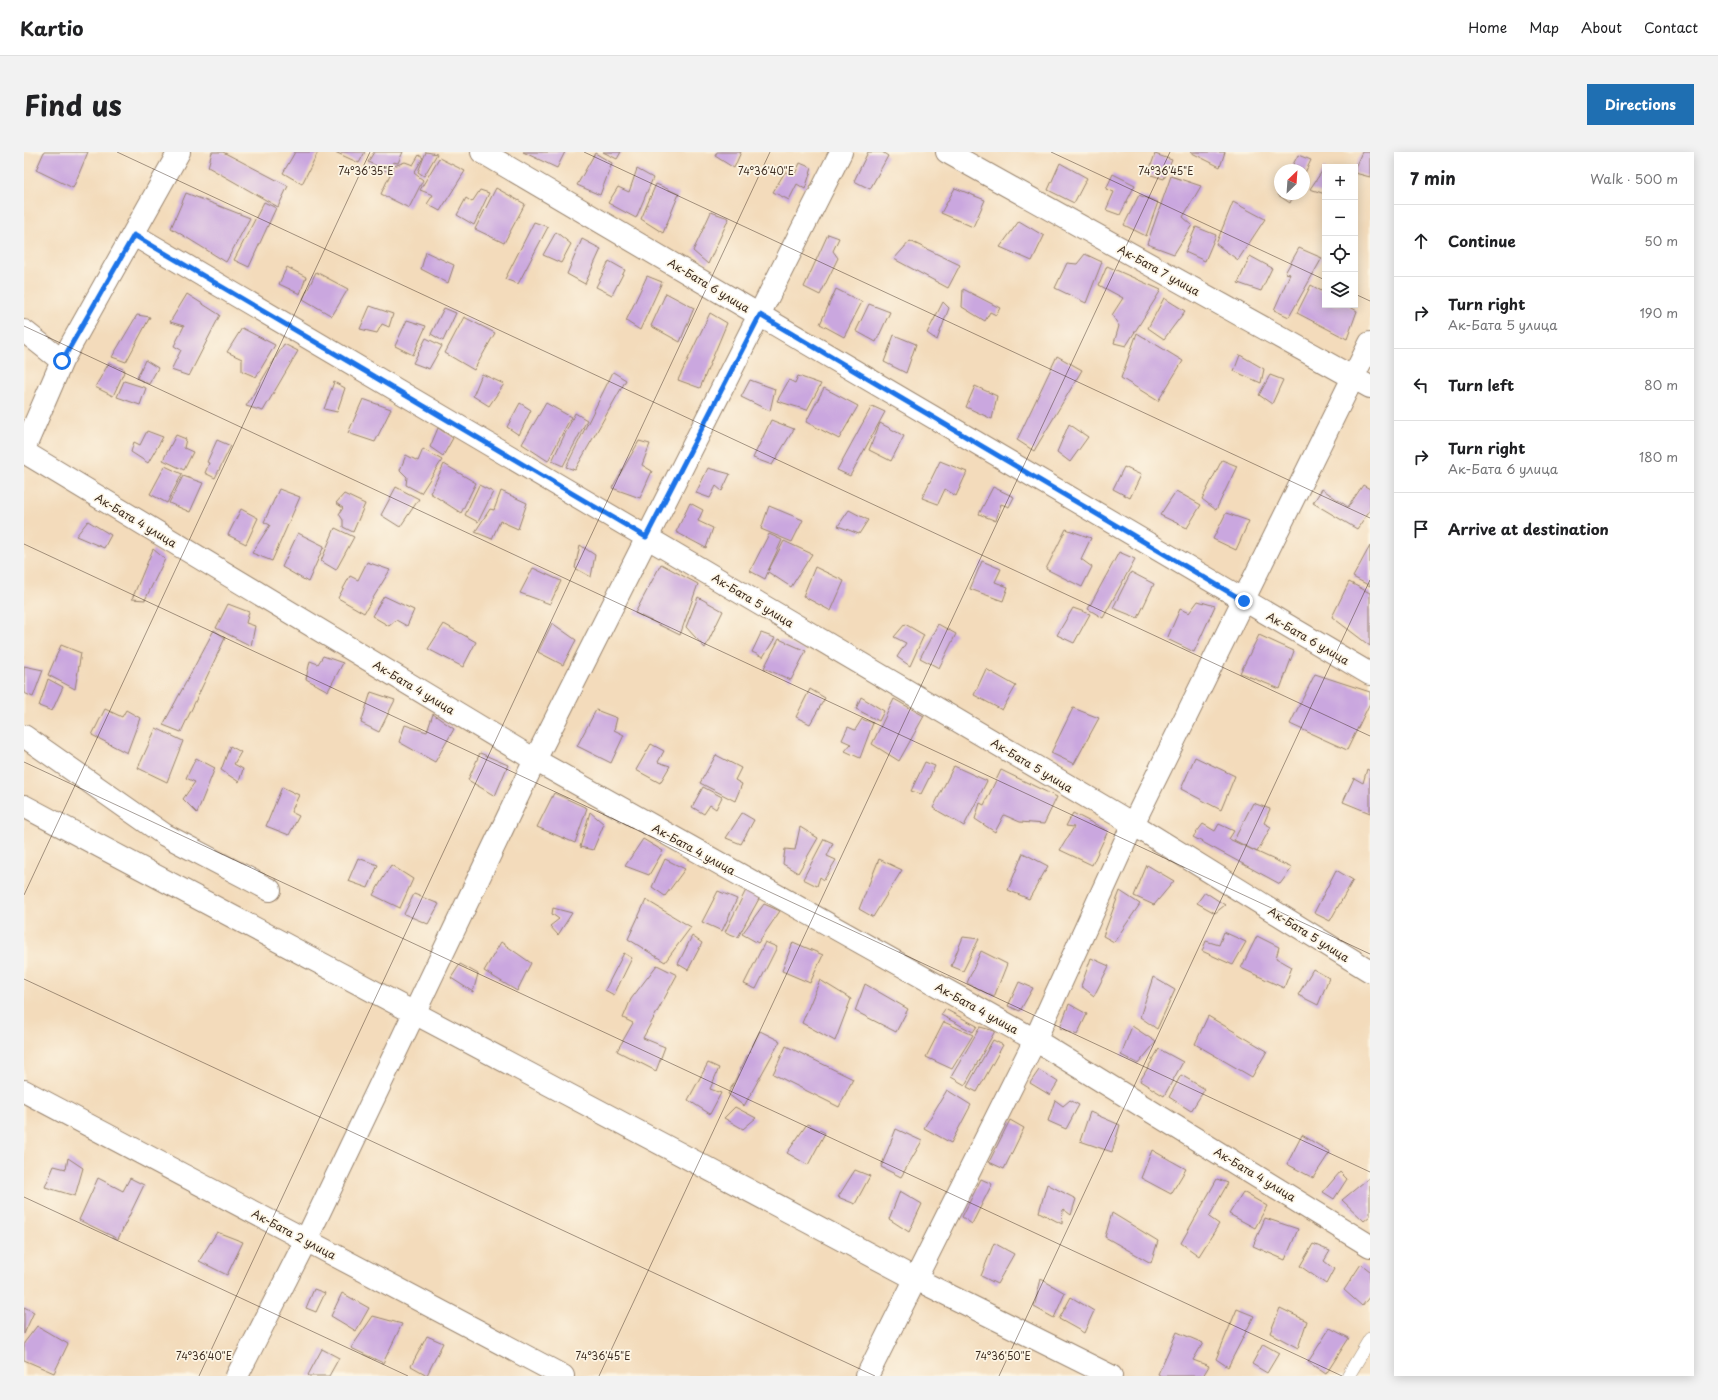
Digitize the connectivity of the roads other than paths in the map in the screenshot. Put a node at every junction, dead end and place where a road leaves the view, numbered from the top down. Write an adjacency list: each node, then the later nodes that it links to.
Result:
1 (179, 152): 5 (street)
2 (482, 152): 6 (street, Ак-Бата 6 улица)
3 (841, 152): 6 (street)
4 (947, 152): 10 (street, Ак-Бата 7 улица)
5 (134, 235): 9 (street); 13 (street, Ак-Бата 5 улица)
6 (760, 315): 13 (street); 14 (street, Ак-Бата 6 улица)
7 (24, 331): 9 (street)
8 (1370, 343): 10 (street)
9 (62, 361): 11 (street)
10 (1361, 382): 14 (street)
11 (24, 449)
12 (24, 452): 17 (street, Ак-Бата 4 улица)
13 (646, 537): 17 (street); 19 (street, Ак-Бата 5 улица)
14 (1244, 601): 15 (street, Ак-Бата 6 улица); 19 (street)
15 (1370, 674)
16 (24, 736): 20 (street)
17 (535, 760): 22 (street); 23 (street, Ак-Бата 4 улица)
18 (24, 806): 22 (street)
19 (1133, 824): 21 (street, Ак-Бата 5 улица); 23 (street)
20 (270, 890)
21 (1370, 971)
22 (414, 1014): 25 (street); 27 (street)
23 (1034, 1040): 26 (street, Ак-Бата 4 улица); 27 (street)
24 (24, 1092): 25 (street, Ак-Бата 2 улица)
25 (306, 1240): 29 (street); 30 (street, Ак-Бата 2 улица)
26 (1368, 1244)
27 (916, 1279): 31 (street); 32 (street)
28 (1370, 1339): 33 (lane)
29 (237, 1376)
30 (563, 1376)
31 (867, 1376)
32 (1111, 1376)
33 (1348, 1376)

